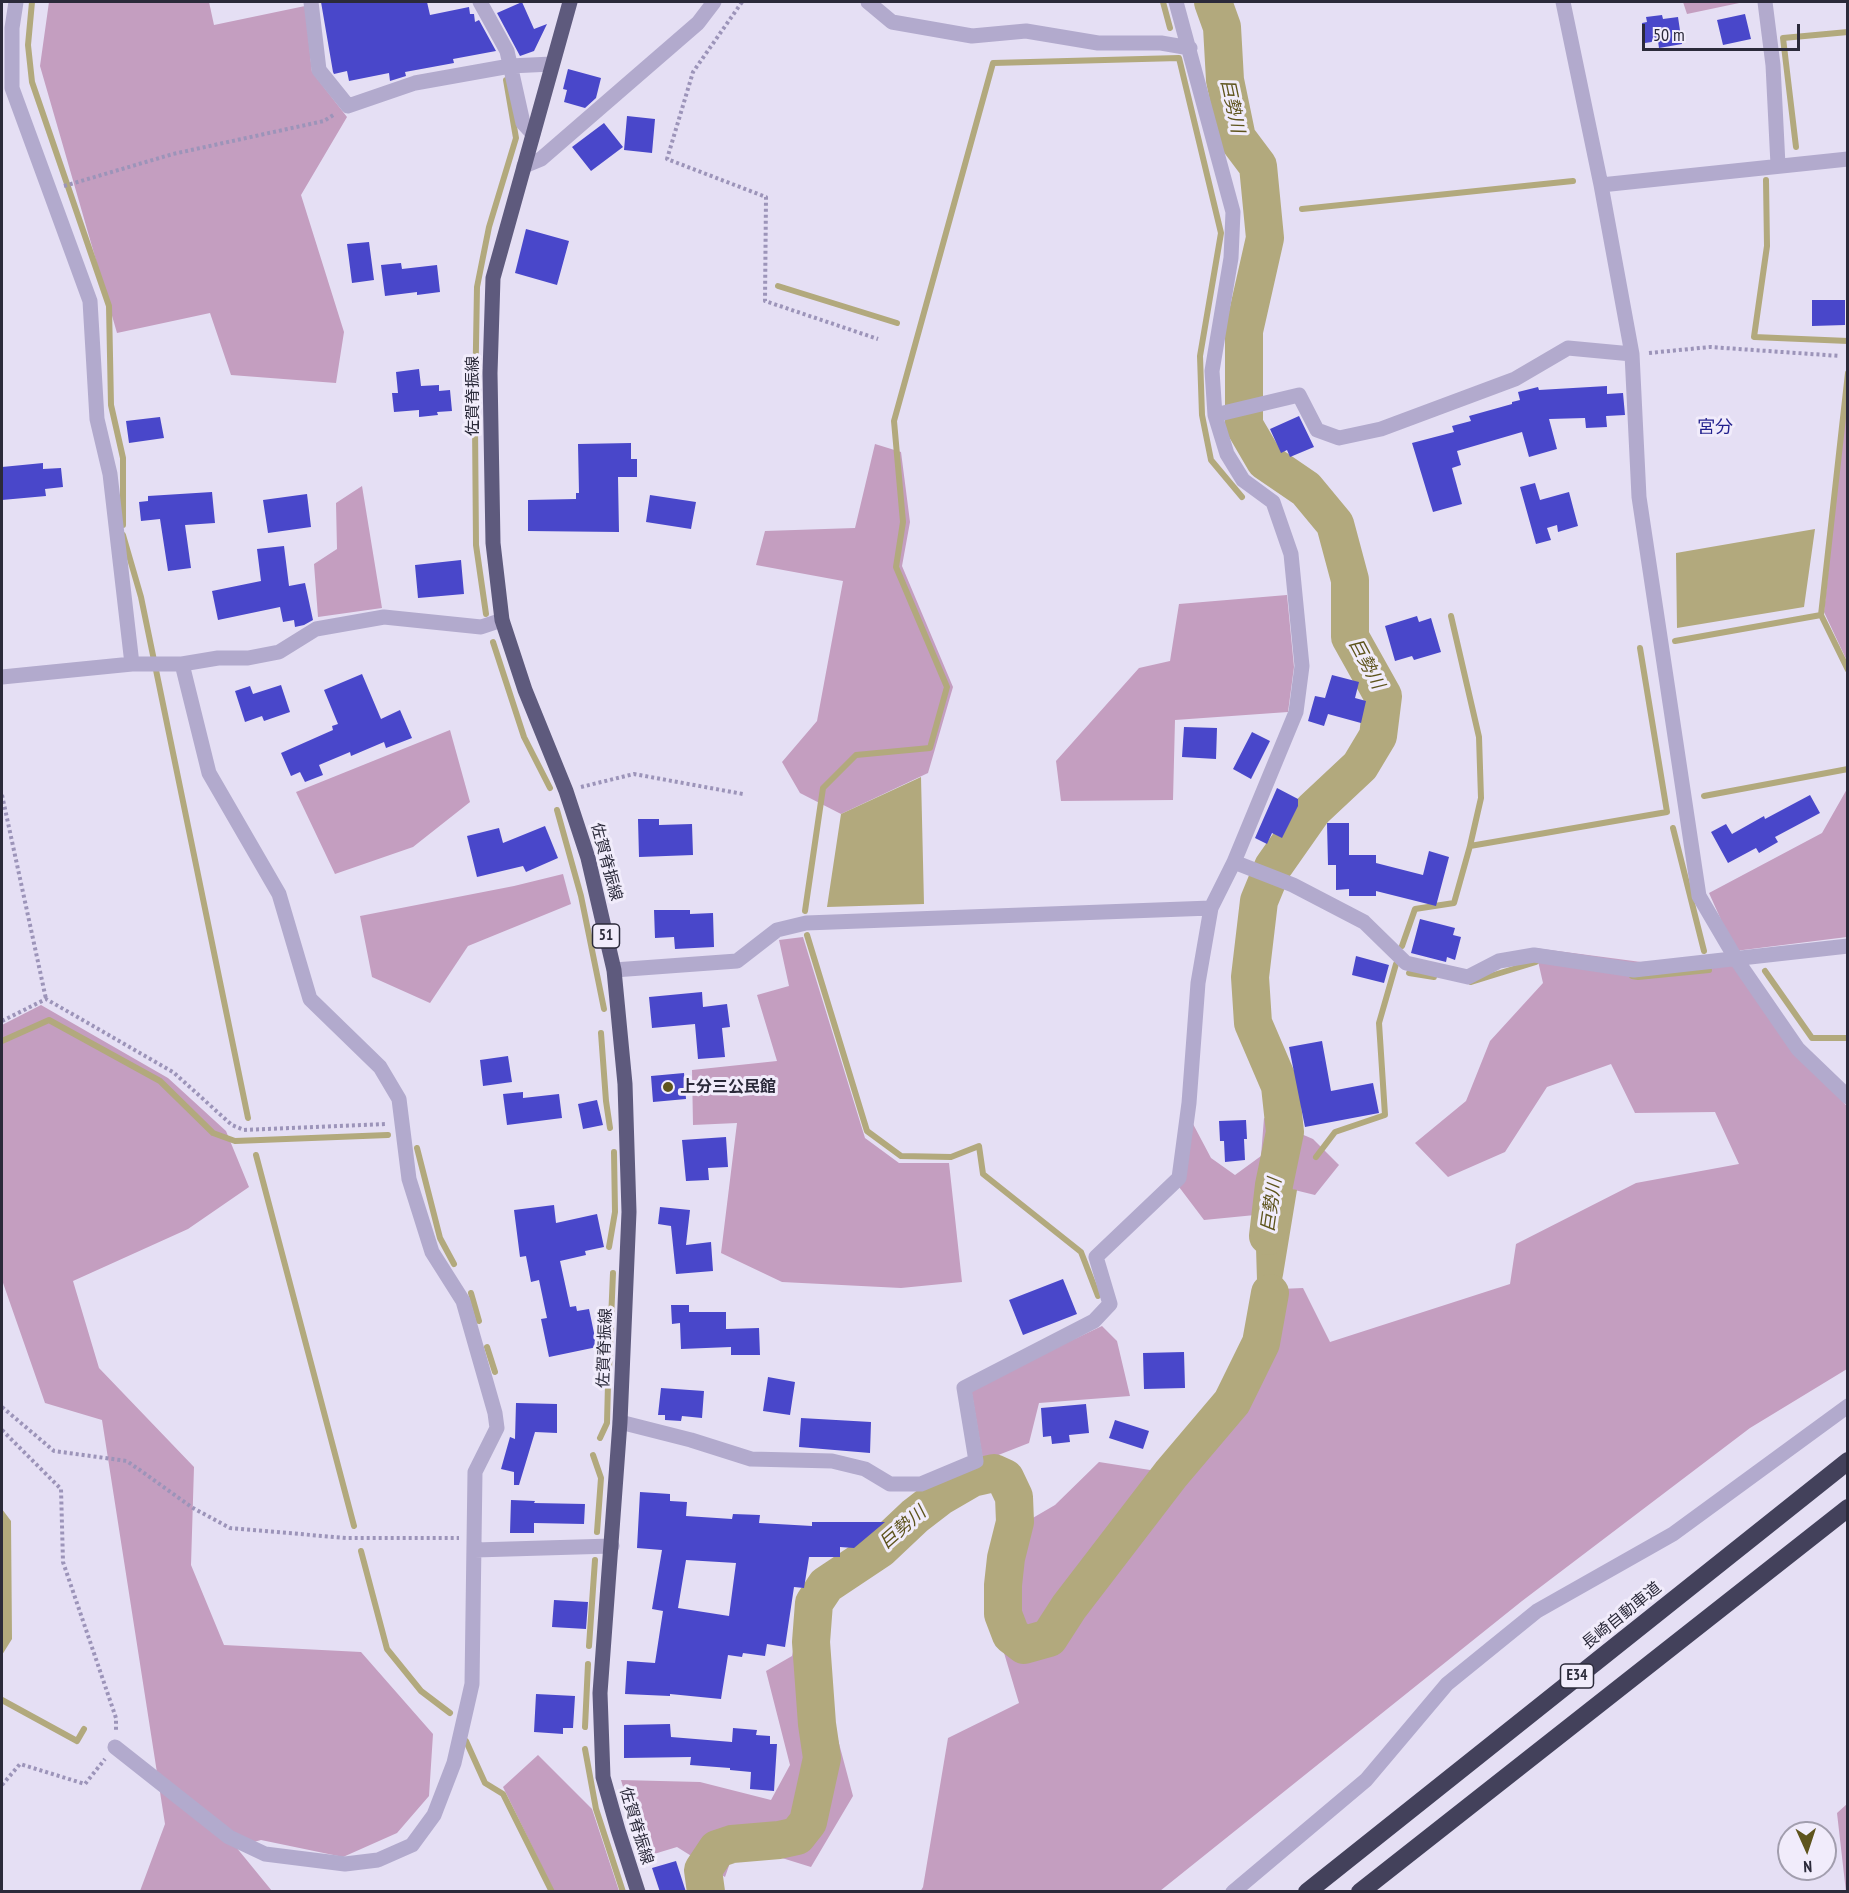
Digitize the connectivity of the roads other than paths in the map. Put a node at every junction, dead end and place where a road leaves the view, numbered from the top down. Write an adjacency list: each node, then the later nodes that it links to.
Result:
1 (16, 2): 21 (street)
2 (311, 2): 12 (street)
3 (480, 2): 12 (street)
4 (570, 2): 11 (main road, 佐賀脊振線 / 51)
5 (714, 2): 16 (street)
6 (868, 2): 10 (street)
7 (1176, 2): 10 (street)
8 (1563, 2): 17 (street)
9 (1765, 2): 15 (street)
10 (1190, 48): 19 (street)
11 (552, 64): 12 (street); 13 (main road, 佐賀脊振線 / 51)
12 (510, 66): 13 (street)
13 (533, 134): 16 (main road, 佐賀脊振線 / 51)
14 (1848, 159): 15 (street)
15 (1778, 165): 17 (street)
16 (524, 166): 20 (main road, 佐賀脊振線 / 51)
17 (1601, 185): 18 (street)
18 (1632, 354): 19 (street); 27 (street)
19 (1215, 415): 24 (street)
20 (502, 620): 22 (street); 28 (main road, 佐賀脊振線 / 51)
21 (136, 664): 22 (street); 23 (street)
22 (183, 664): 34 (street)
23 (2, 677)
24 (1240, 865): 25 (street); 27 (street)
25 (1211, 908): 28 (street); 31 (street)
26 (1848, 946): 27 (street)
27 (1736, 959): 29 (street)
28 (614, 970): 31 (main road, 佐賀脊振線 / 51)
29 (1848, 1096)
30 (1848, 1406): 38 (street)
31 (620, 1422): 35 (main road, 佐賀脊振線 / 51)
32 (1848, 1461): 39 (highway, 長崎自動車道 / E34)
33 (1848, 1508): 40 (highway, E34)
34 (475, 1544): 35 (street); 36 (street)
35 (612, 1546): 37 (main road, 佐賀脊振線 / 51)
36 (115, 1747)
37 (638, 1892)
38 (1233, 1892)
39 (1307, 1892)
40 (1360, 1892)

